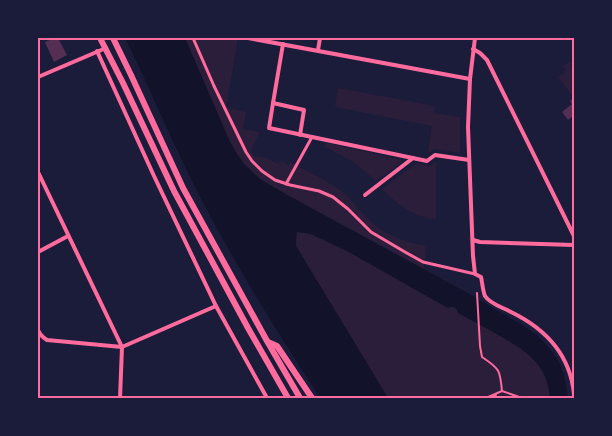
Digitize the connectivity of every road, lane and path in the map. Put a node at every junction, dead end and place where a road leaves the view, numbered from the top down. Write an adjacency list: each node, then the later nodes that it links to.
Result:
1 (100, 38): 10 (main road)
2 (112, 38): 33 (main road)
3 (193, 38): 22 (street)
4 (248, 38): 8 (street)
5 (277, 38): 8 (street)
6 (320, 38): 12 (street)
7 (475, 38): 11 (street)
8 (276, 43): 9 (street)
9 (283, 44): 12 (street); 16 (street)
10 (106, 48): 13 (street); 37 (main road)
11 (473, 49): 15 (street); 25 (street)
12 (318, 50): 15 (street)
13 (97, 51): 14 (street); 31 (street)
14 (38, 77)
15 (470, 79): 20 (street)
16 (273, 104): 17 (street); 17 (street)
17 (300, 135): 18 (street)
18 (312, 137): 19 (street); 22 (street)
19 (413, 158): 20 (street); 23 (street)
20 (469, 160): 26 (street)
21 (38, 172): 24 (street)
22 (286, 184): 29 (street)
23 (365, 195)
24 (68, 236): 28 (street); 34 (street)
25 (574, 236)
26 (473, 240): 27 (street); 29 (street)
27 (574, 244)
28 (38, 252)
29 (475, 274): 36 (street)
30 (477, 292): 35 (path)
31 (216, 306): 34 (street); 39 (street)
32 (38, 330): 34 (street)
33 (267, 341): 40 (main road); 41 (main road)
34 (122, 348): 38 (street)
35 (502, 391): 42 (path); 43 (path); 44 (path)
36 (574, 394)
37 (286, 397)
38 (120, 398)
39 (267, 398)
40 (300, 398)
41 (312, 398)
42 (486, 398)
43 (491, 398)
44 (522, 398)

